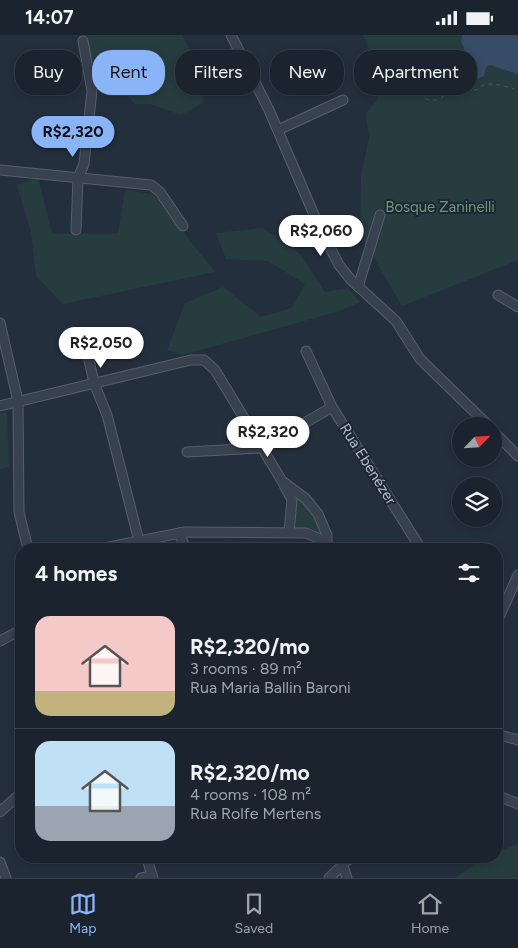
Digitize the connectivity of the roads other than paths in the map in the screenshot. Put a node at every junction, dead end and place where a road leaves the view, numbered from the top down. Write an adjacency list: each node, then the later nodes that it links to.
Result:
1 (232, 35): 4 (street)
2 (83, 41): 6 (street)
3 (343, 101): 4 (street)
4 (278, 130): 10 (street)
5 (0, 170): 6 (street)
6 (78, 178): 8 (street); 9 (street)
7 (380, 215): 10 (street)
8 (183, 226)
9 (76, 230)
10 (358, 287): 20 (street)
11 (498, 295): 12 (street)
12 (518, 307)
13 (0, 323): 17 (street)
14 (87, 351): 16 (street)
15 (306, 351): 19 (street, Rua Ebenézer)
16 (94, 383): 17 (street); 22 (street); 28 (street)
17 (18, 401): 18 (street); 29 (street)
18 (0, 406)
19 (332, 407): 22 (street); 34 (street, Rua Ebenézer)
20 (480, 417)
21 (502, 439): 24 (street)
22 (262, 448): 23 (street); 25 (street)
23 (187, 452)
24 (518, 456)
25 (282, 481): 26 (street); 33 (street)
26 (289, 532): 27 (street); 32 (street)
27 (179, 533): 28 (street); 31 (street)
28 (140, 541): 30 (street)
29 (27, 543)
30 (130, 543)
31 (183, 543)
32 (321, 543)
33 (326, 543)
34 (417, 543)
35 (518, 575): 36 (street)
36 (503, 608)
37 (15, 633): 38 (street)
38 (0, 641)
39 (503, 736): 40 (street)
40 (518, 739)
41 (15, 798): 44 (street)
42 (503, 798): 43 (street)
43 (518, 805)
44 (0, 812)
45 (0, 862): 50 (street)
46 (148, 863): 49 (street)
47 (346, 863): 48 (street)
48 (343, 866): 52 (street); 53 (street)
49 (152, 877): 51 (street)
50 (6, 878)
51 (141, 878)
52 (329, 878)
53 (347, 878)

